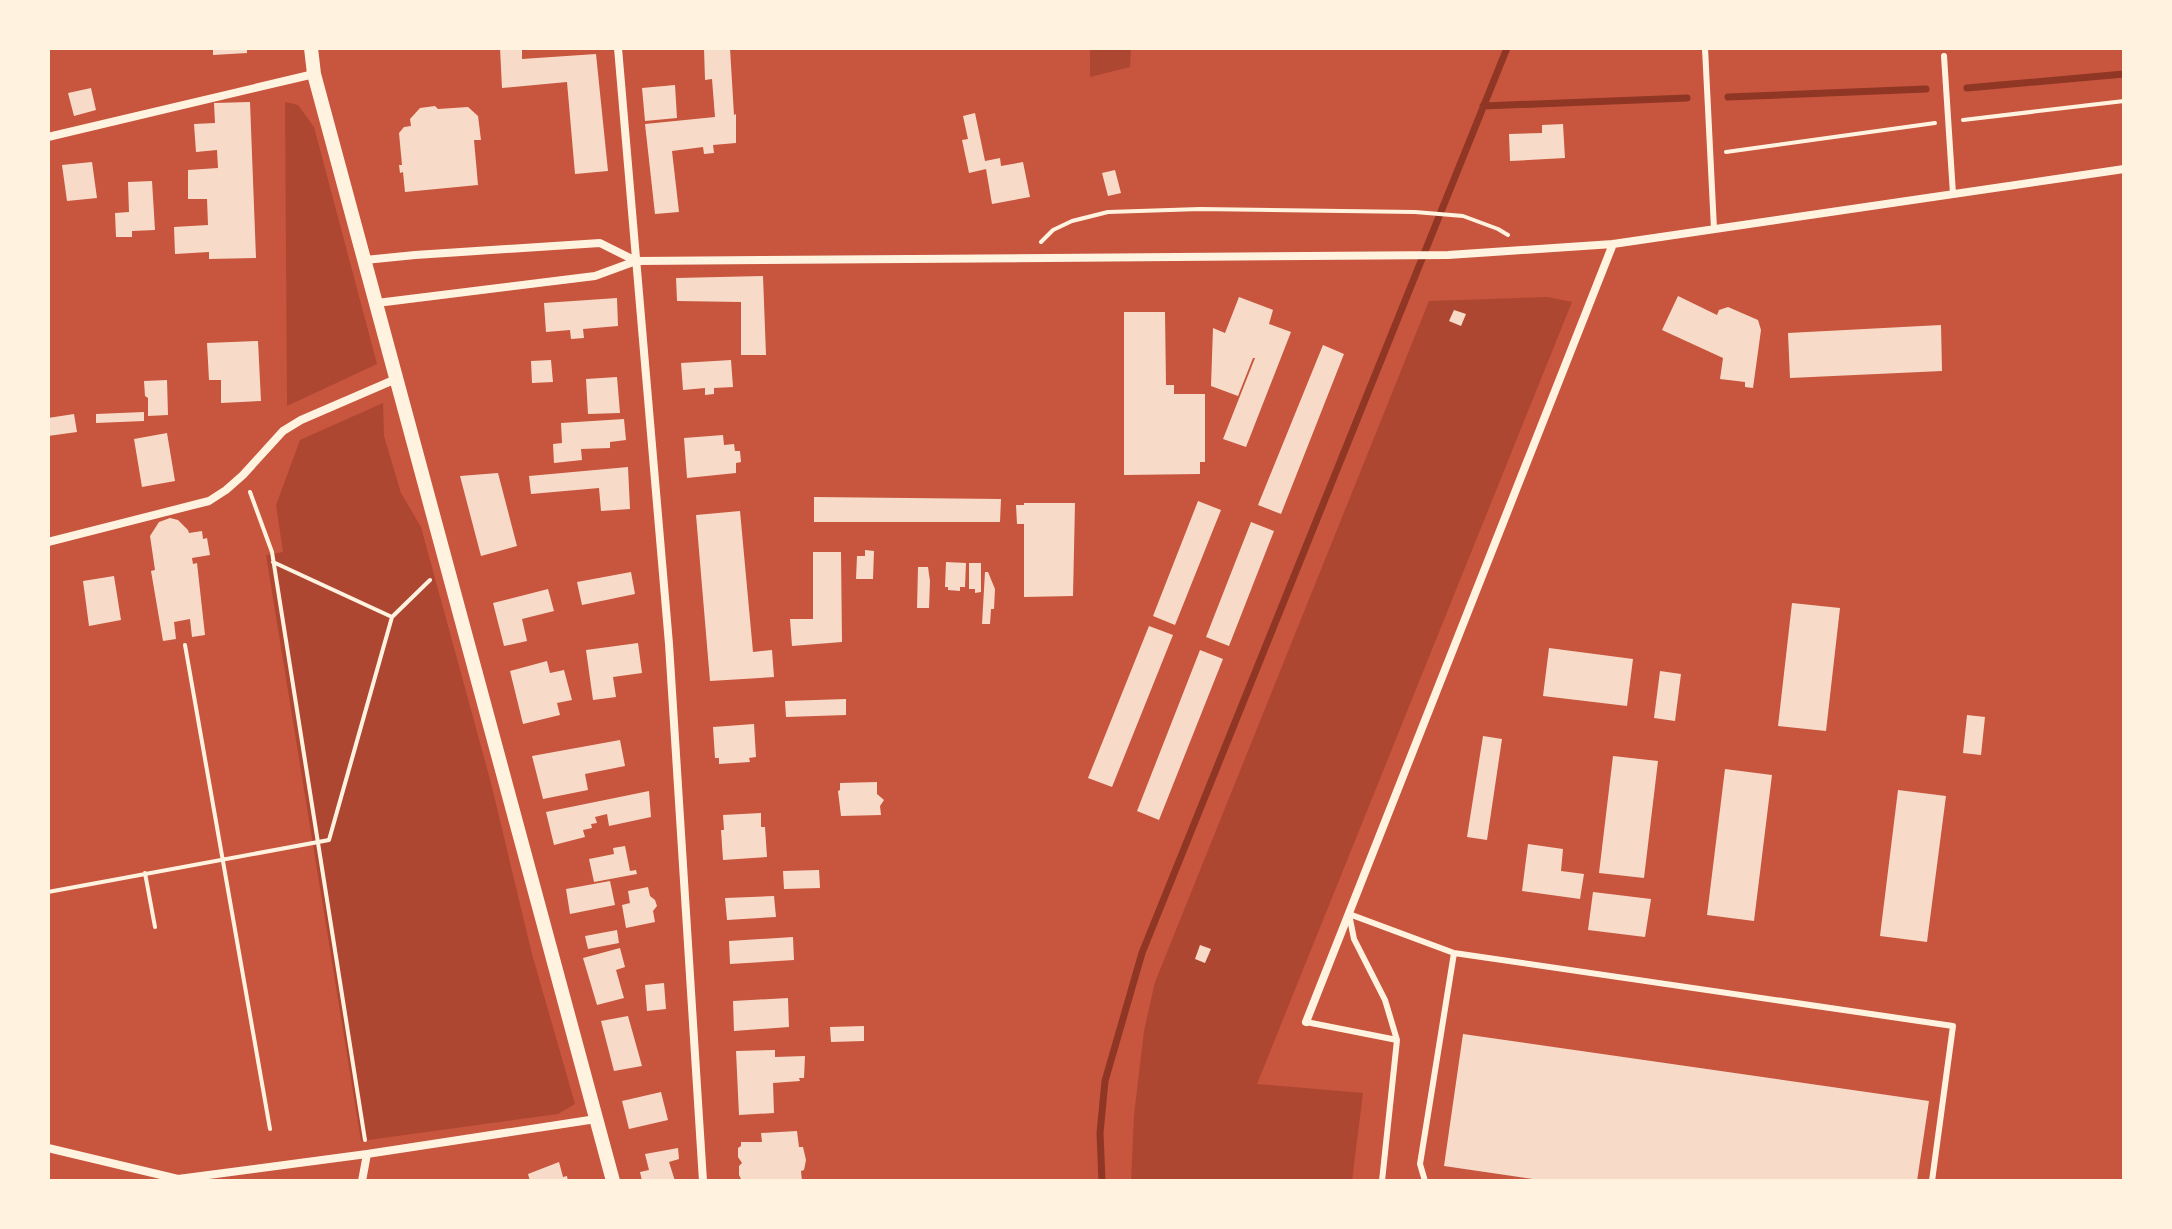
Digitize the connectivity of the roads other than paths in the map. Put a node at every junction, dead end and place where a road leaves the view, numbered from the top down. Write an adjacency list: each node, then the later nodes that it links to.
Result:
1 (311, 48): 5 (street)
2 (618, 48): 12 (street)
3 (1705, 48): 9 (lane)
4 (1944, 56): 8 (lane)
5 (314, 74): 6 (street); 11 (street)
6 (48, 137)
7 (2124, 169): 8 (street)
8 (1953, 194): 9 (street)
9 (1714, 229): 10 (street)
10 (1613, 244): 12 (street); 16 (street)
11 (365, 260): 12 (street); 13 (street)
12 (636, 261): 13 (street); 25 (street)
13 (377, 303): 14 (street)
14 (396, 379): 15 (street); 20 (street)
15 (48, 542)
16 (1349, 914): 17 (lane); 18 (street); 19 (lane)
17 (1454, 953): 27 (lane); 28 (lane)
18 (1306, 1022): 19 (lane)
19 (1397, 1040): 26 (lane)
20 (596, 1119): 22 (street); 24 (street)
21 (48, 1148): 22 (street)
22 (367, 1154): 23 (street)
23 (362, 1181)
24 (613, 1181)
25 (703, 1181)
26 (1382, 1181)
27 (1425, 1181)
28 (1932, 1181)

